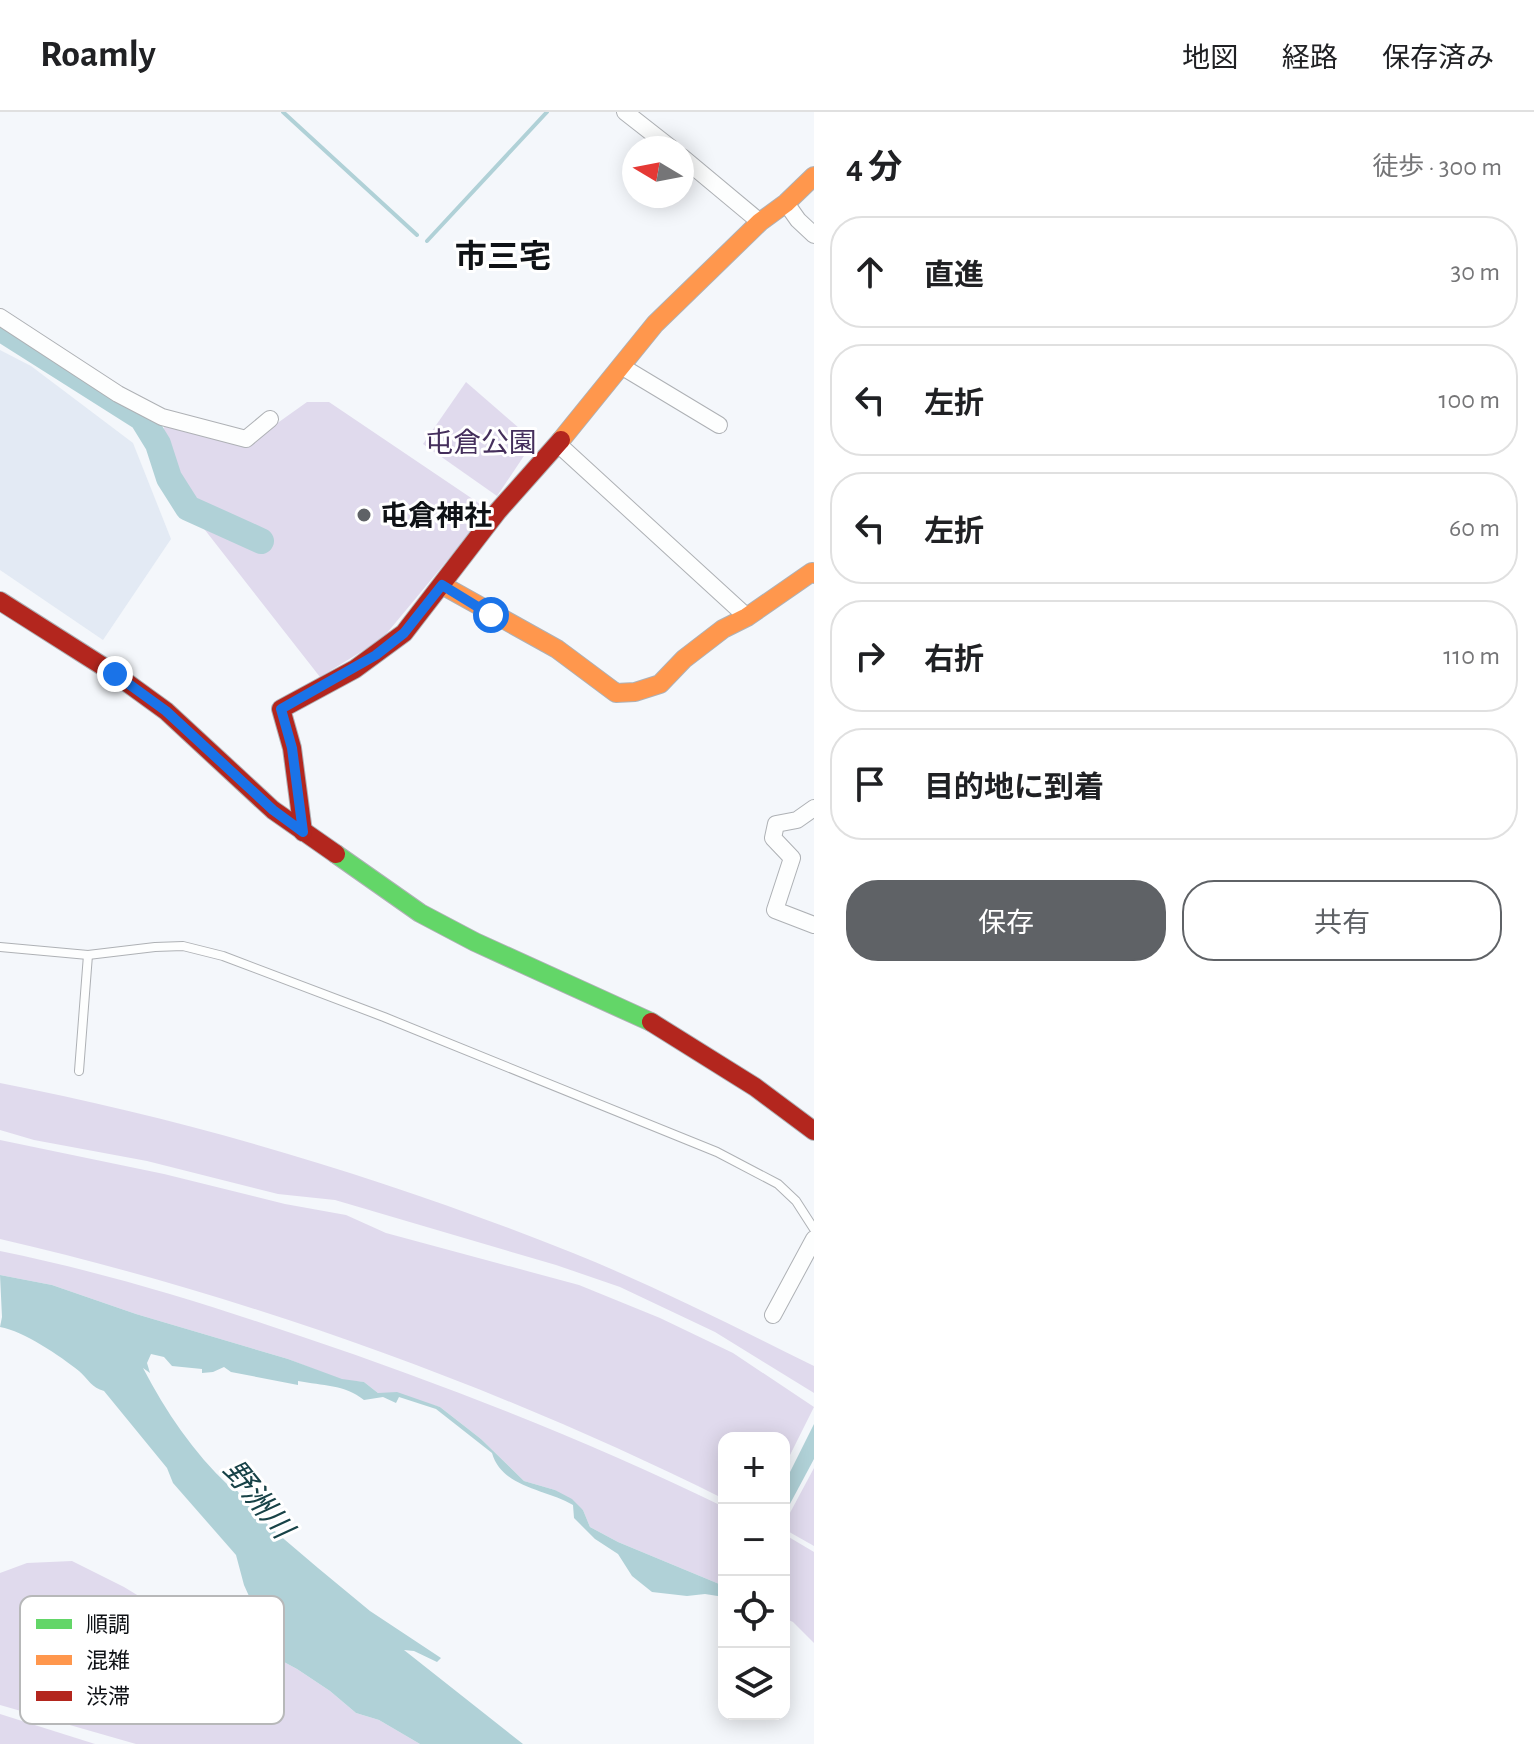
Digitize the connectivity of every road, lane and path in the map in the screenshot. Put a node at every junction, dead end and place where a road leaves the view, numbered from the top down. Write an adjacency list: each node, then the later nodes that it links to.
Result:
1 (625, 112): 2 (street)
2 (656, 136)
3 (694, 167): 6 (street)
4 (814, 176): 5 (street)
5 (786, 203): 6 (street); 7 (street)
6 (760, 222): 9 (street)
7 (814, 235)
8 (0, 317): 10 (street)
9 (621, 366): 11 (street); 12 (street)
10 (270, 419)
11 (719, 425)
12 (558, 444): 14 (street); 16 (street)
13 (813, 573): 16 (street)
14 (442, 585): 16 (street); 18 (street)
15 (0, 601): 18 (street)
16 (747, 617)
17 (814, 808): 19 (street)
18 (303, 832): 23 (street)
19 (814, 925)
20 (0, 947): 21 (lane)
21 (88, 955): 22 (lane); 24 (lane)
22 (79, 1071)
23 (814, 1131)
24 (814, 1229)
25 (814, 1239): 26 (street)
26 (773, 1315)

